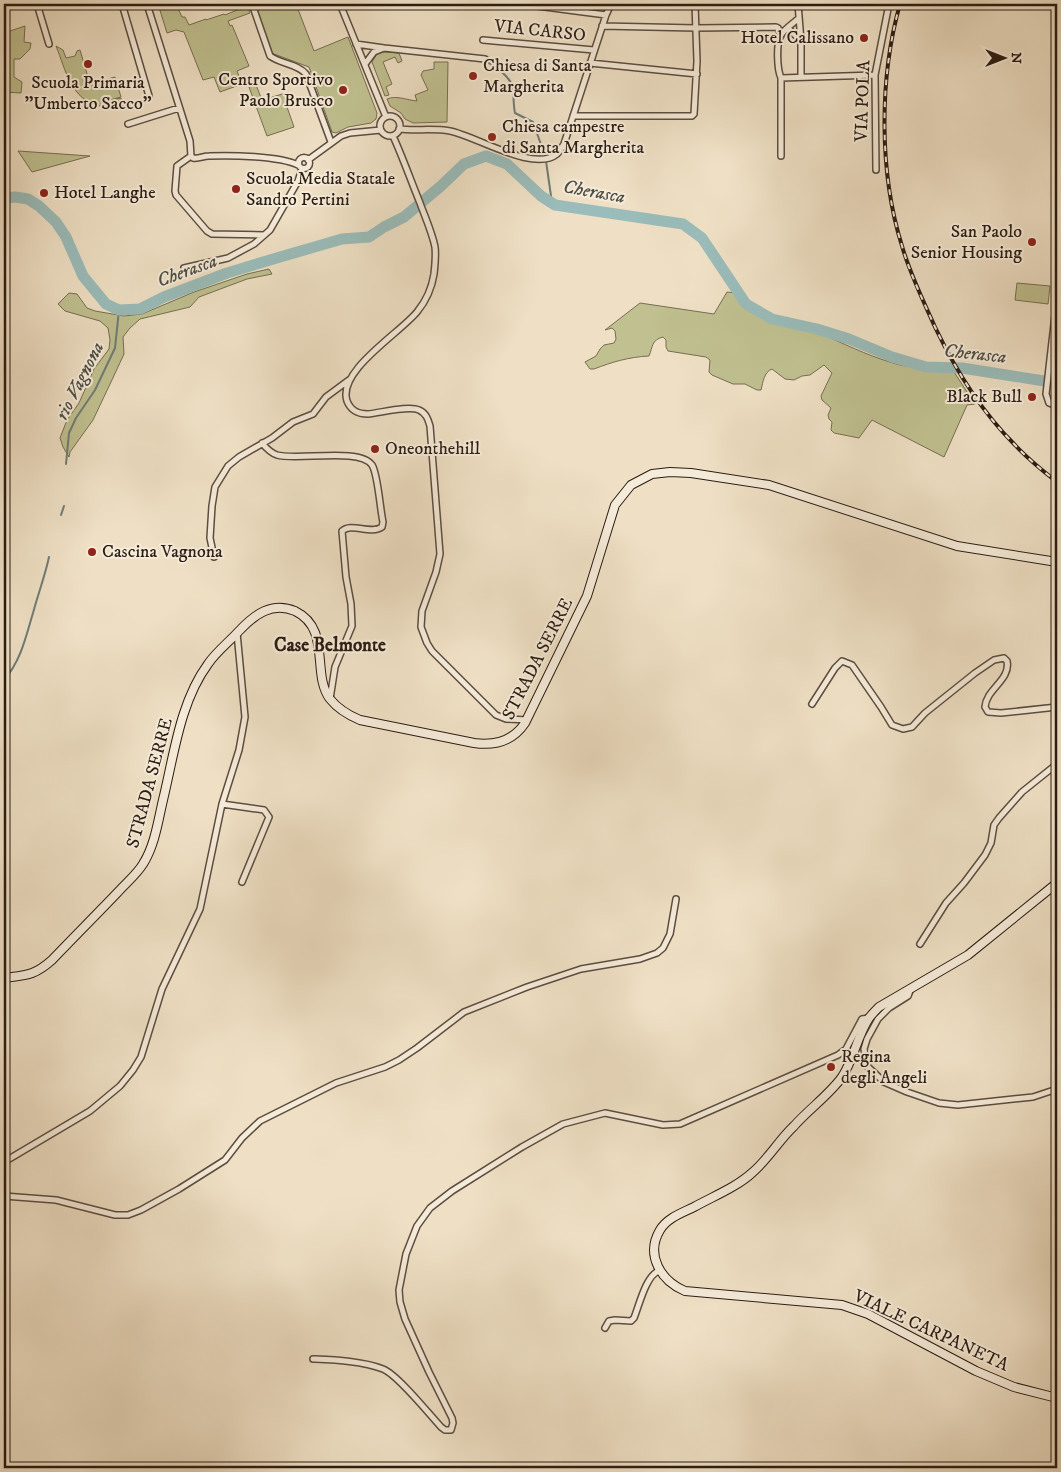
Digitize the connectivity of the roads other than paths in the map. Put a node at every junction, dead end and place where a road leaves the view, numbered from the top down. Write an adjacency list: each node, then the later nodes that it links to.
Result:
1 (10, 4): 12 (street)
2 (37, 4): 21 (street)
3 (122, 4): 32 (street)
4 (147, 4): 33 (street)
5 (252, 4): 40 (street)
6 (340, 4): 22 (street)
7 (522, 4): 13 (street)
8 (611, 4): 13 (street)
9 (695, 4): 16 (street)
10 (798, 4): 14 (street)
11 (889, 4): 29 (street, VIA POLA)
12 (4, 5)
13 (606, 15): 15 (street)
14 (799, 18): 17 (street); 20 (street)
15 (602, 26): 16 (street); 24 (street)
16 (696, 28): 18 (street); 28 (street)
17 (788, 28): 18 (street); 20 (street)
18 (781, 35): 31 (street)
19 (483, 40): 24 (street, VIA CARSO)
20 (801, 42): 30 (street)
21 (49, 44)
22 (356, 44): 23 (street); 27 (street)
23 (384, 48): 25 (street); 27 (street)
24 (594, 50): 26 (street)
25 (485, 59)
26 (590, 63): 28 (street); 34 (street)
27 (365, 64): 35 (street)
28 (697, 74): 34 (street)
29 (875, 75): 30 (street); 45 (street, VIA POLA)
30 (802, 77): 31 (street)
31 (781, 78): 42 (street)
32 (149, 96)
33 (179, 108): 36 (street); 41 (street)
34 (573, 116): 37 (street)
35 (386, 117): 37 (street); 38 (street)
36 (128, 124)
37 (399, 129): 39 (street)
38 (381, 130): 39 (street); 40 (street)
39 (393, 136): 49 (street)
40 (331, 142): 43 (street)
41 (191, 156): 44 (street); 46 (street)
42 (781, 156)
43 (308, 160): 44 (street); 44 (street)
44 (300, 167): 46 (street)
45 (876, 170)
46 (264, 235): 47 (street)
47 (184, 268)
48 (1057, 298): 50 (street)
49 (350, 380): 51 (street); 58 (street)
50 (1057, 406)
51 (262, 444): 52 (street); 55 (street)
52 (214, 557)
53 (1057, 562): 58 (main road, STRADA SERRE)
54 (237, 633): 55 (main road, STRADA SERRE); 60 (street); 65 (main road, STRADA SERRE)
55 (330, 700): 58 (main road, STRADA SERRE)
56 (812, 704): 57 (street)
57 (1057, 707)
58 (527, 720)
59 (1057, 764): 64 (street)
60 (222, 804): 61 (street); 69 (street)
61 (242, 882)
62 (1057, 883): 66 (main road)
63 (676, 898): 70 (street)
64 (920, 944)
65 (4, 978)
66 (911, 987): 67 (main road); 68 (street)
67 (869, 1018): 71 (main road); 73 (street)
68 (1057, 1089)
69 (4, 1162)
70 (4, 1196)
71 (660, 1270): 72 (street); 74 (main road, VIALE CARPANETA)
72 (605, 1328)
73 (313, 1359)
74 (1056, 1399)

